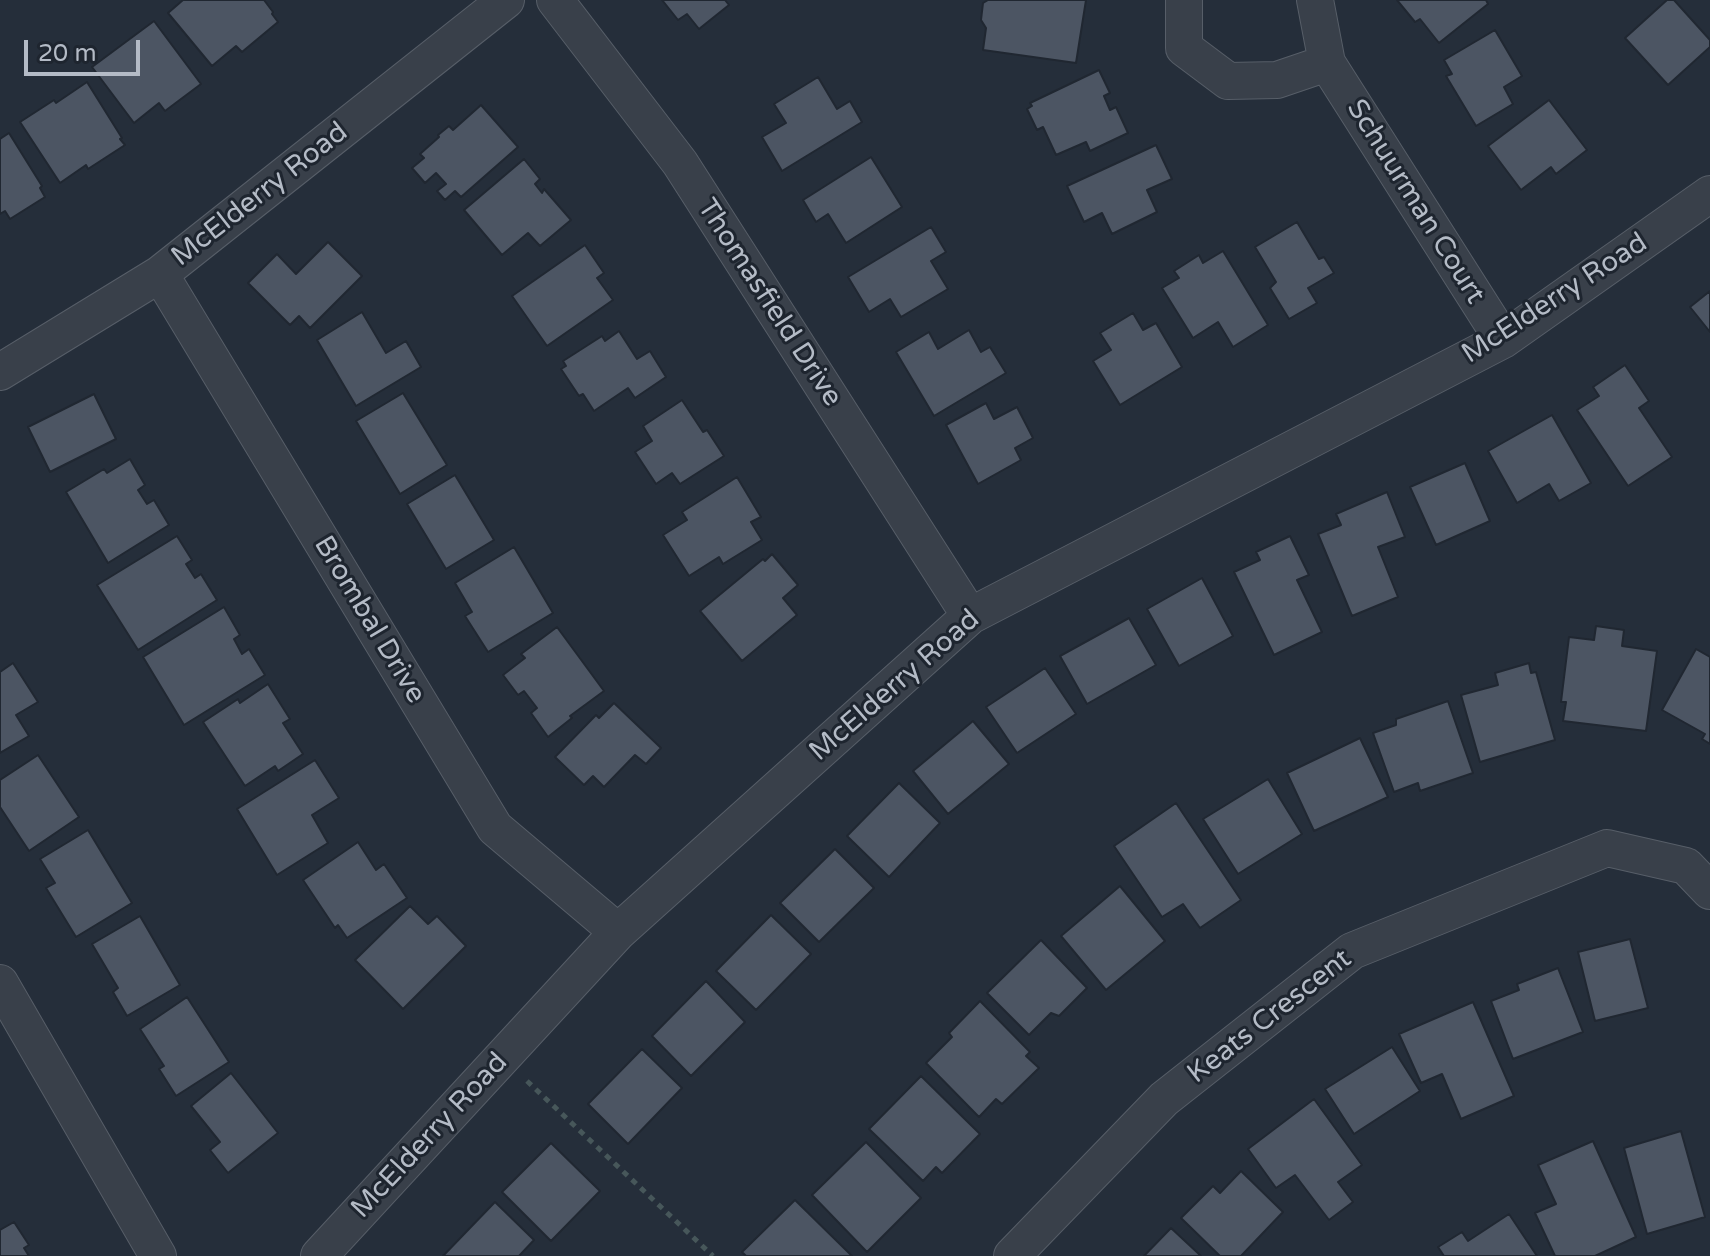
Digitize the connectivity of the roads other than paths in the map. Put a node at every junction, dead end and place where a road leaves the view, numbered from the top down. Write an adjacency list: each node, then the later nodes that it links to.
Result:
1 (506, 0): 7 (street, McElderry Road)
2 (555, 0): 10 (street, Thomasfield Drive)
3 (1184, 0): 5 (street)
4 (1315, 0): 5 (street, Schuurman Court)
5 (1327, 63): 8 (street, Schuurman Court)
6 (1710, 194): 8 (street, McElderry Road)
7 (160, 274): 9 (street, McElderry Road); 12 (street, Brombal Drive)
8 (1503, 340): 10 (street, McElderry Road)
9 (0, 372)
10 (970, 616): 12 (street, McElderry Road)
11 (1710, 891): 16 (street, Keats Crescent)
12 (618, 932): 15 (street, McElderry Road)
13 (0, 983): 14 (street)
14 (158, 1256)
15 (319, 1256)
16 (1012, 1256)

